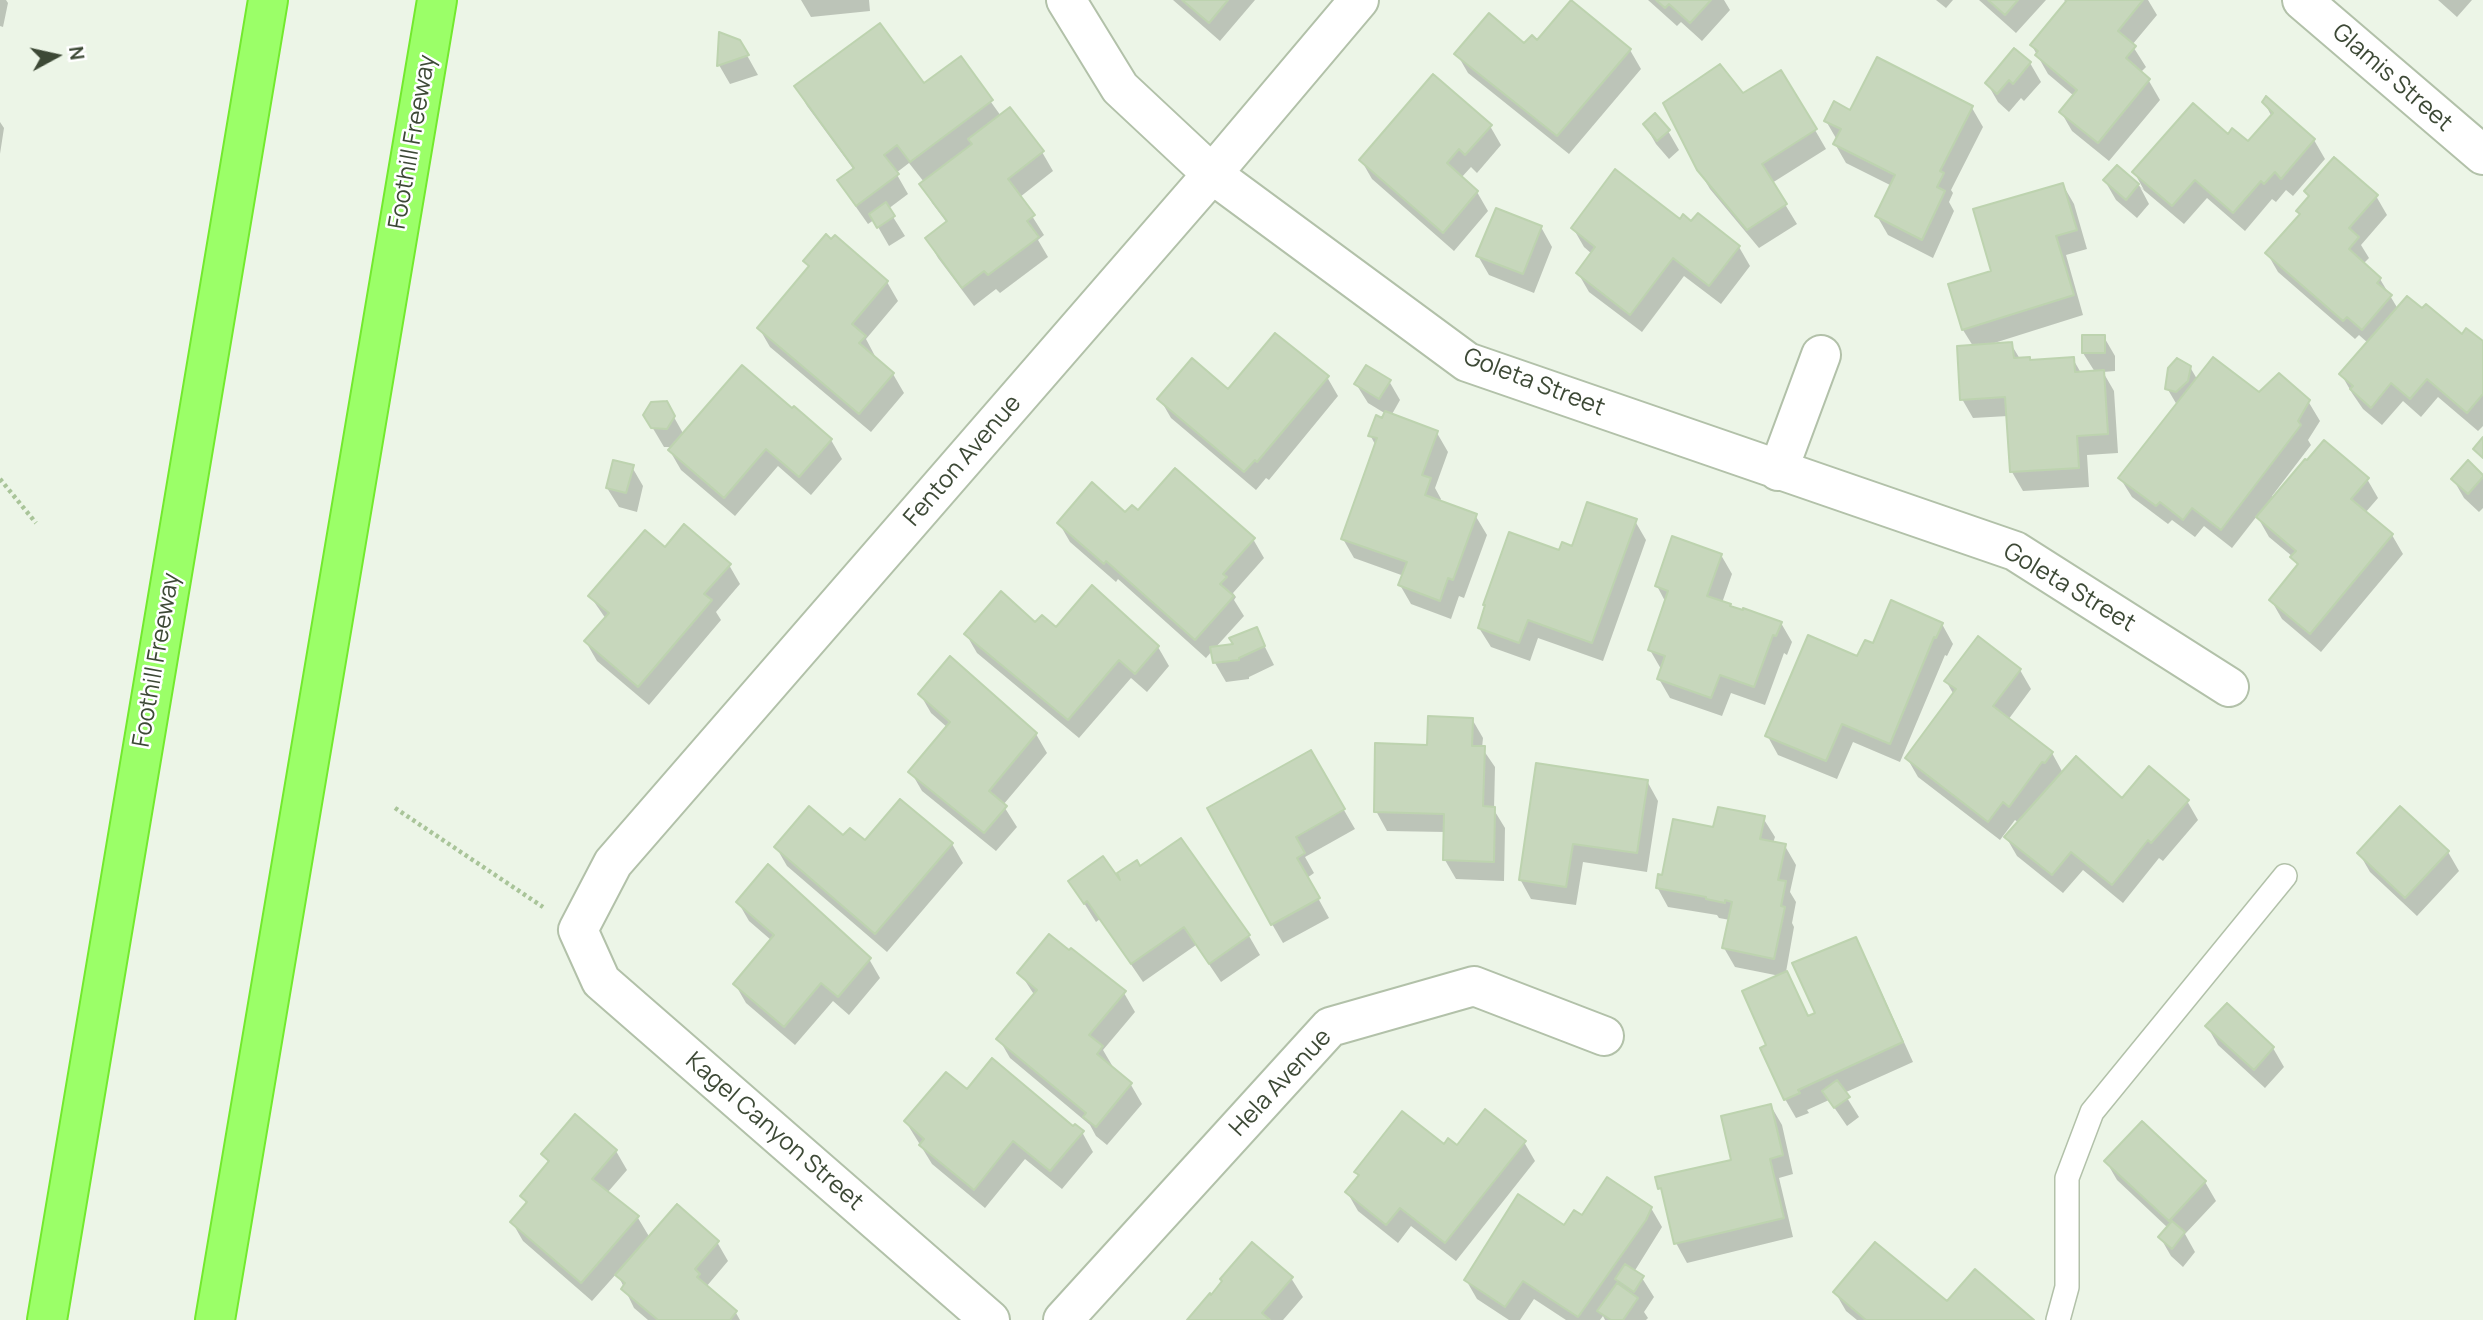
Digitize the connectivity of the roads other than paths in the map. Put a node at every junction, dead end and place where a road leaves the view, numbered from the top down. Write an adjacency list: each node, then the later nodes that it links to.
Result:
1 (268, 0): 14 (highway, Foothill Freeway)
2 (437, 0): 17 (highway, Foothill Freeway)
3 (1066, 0): 7 (street, Goleta Street)
4 (1359, 0): 7 (street, Fenton Avenue)
5 (2302, 0): 6 (street, Glamis Street)
6 (2483, 155)
7 (1212, 174): 9 (street, Goleta Street); 12 (street, Fenton Avenue)
8 (1821, 355): 9 (street)
9 (1778, 471): 10 (street, Goleta Street)
10 (2229, 687)
11 (2285, 876): 20 (lane)
12 (578, 930): 18 (street, Kagel Canyon Street)
13 (1604, 1036): 19 (street, Hela Avenue)
14 (55, 1267): 15 (highway); 16 (highway, Foothill Freeway)
15 (27, 1320)
16 (47, 1320)
17 (215, 1320)
18 (989, 1320)
19 (1063, 1320)
20 (2058, 1320)

